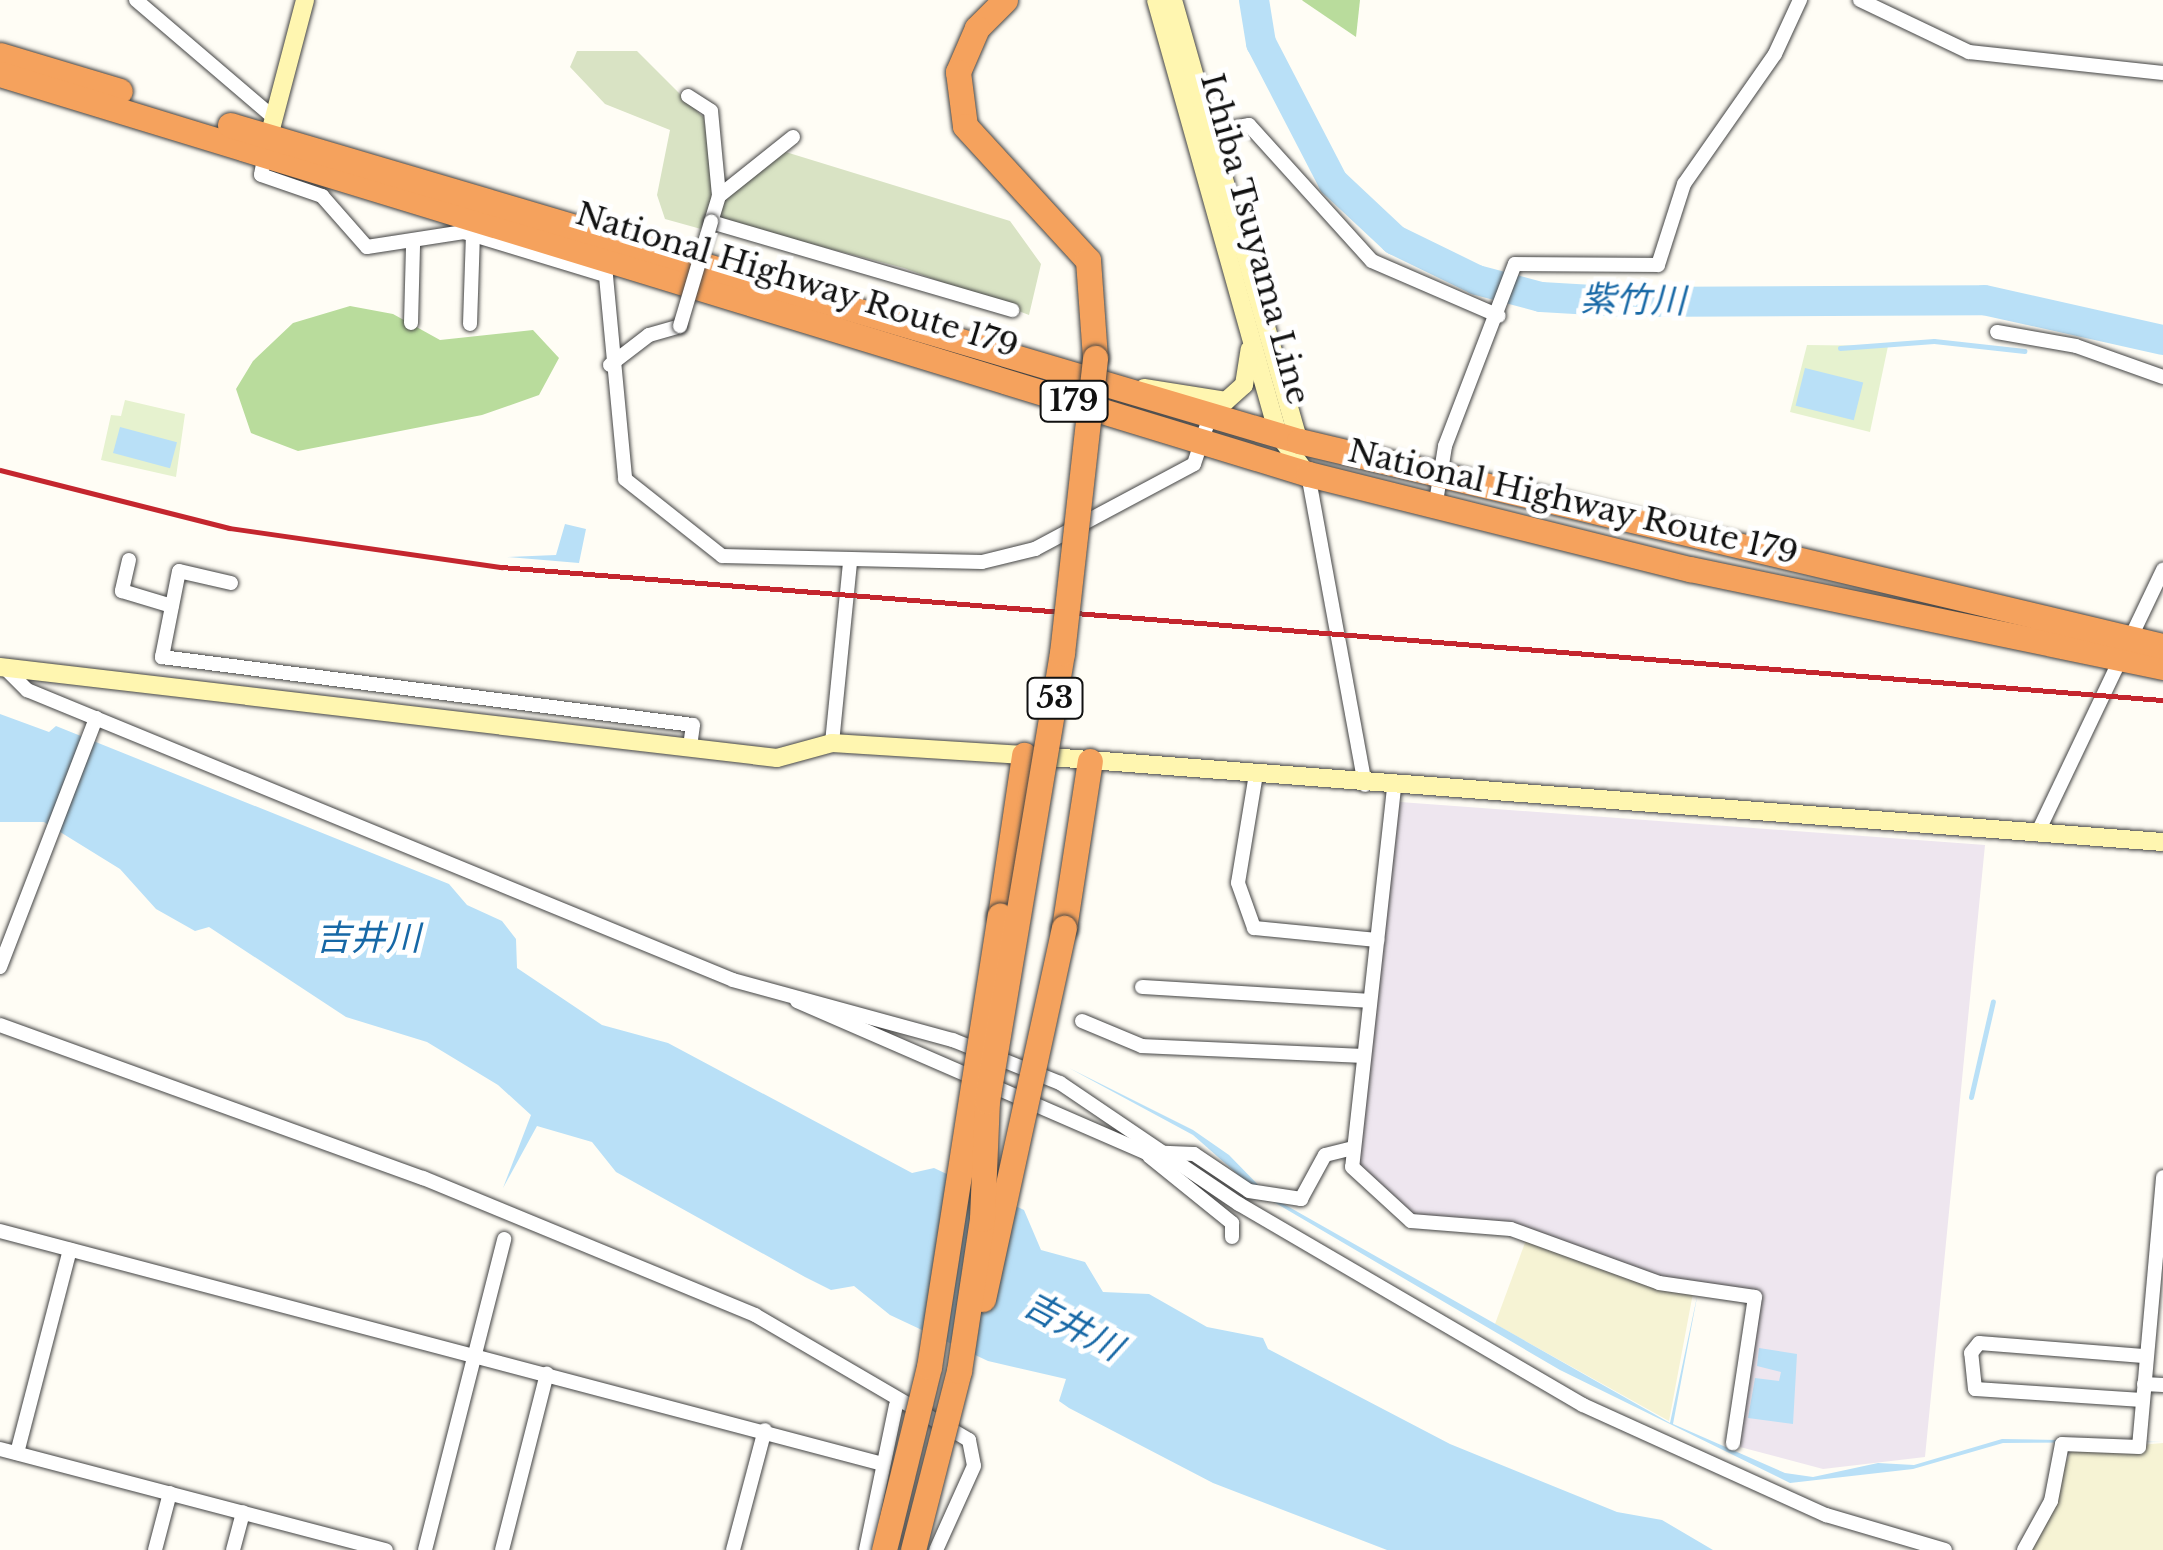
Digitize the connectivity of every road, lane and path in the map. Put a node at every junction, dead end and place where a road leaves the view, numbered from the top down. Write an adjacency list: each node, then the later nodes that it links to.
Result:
1 (136, 0): 13 (street)
2 (306, 0): 13 (street)
3 (1006, 0): 66 (highway, 53, bridge)
4 (1156, 0): 12 (street, Ichiba Tsuyama Line)
5 (1173, 0): 12 (street, Ichiba Tsuyama Line)
6 (1800, 0): 21 (street)
7 (1860, 0): 9 (street)
8 (0, 55): 13 (highway, National Highway Route 179 / 179)
9 (2163, 73)
10 (0, 74): 13 (highway, National Highway Route 179 / 179)
11 (688, 96): 15 (street)
12 (1203, 133): 21 (street); 25 (street, Ichiba Tsuyama Line); 30 (street, Ichiba Tsuyama Line)
13 (269, 136): 18 (street); 19 (highway, National Highway Route 179 / 179)
14 (793, 137): 15 (street)
15 (719, 196): 16 (street)
16 (711, 222): 20 (street); 26 (street, bridge)
17 (473, 235): 18 (street); 19 (street); 23 (street)
18 (414, 245): 22 (street)
19 (604, 255): 26 (street); 28 (highway, National Highway Route 179 / 179); 31 (highway, National Highway Route 179 / 179)
20 (1012, 310)
21 (1499, 316): 33 (street)
22 (411, 322)
23 (470, 324)
24 (1997, 332): 27 (street)
25 (1252, 339): 28 (street); 30 (street, Ichiba Tsuyama Line)
26 (610, 365): 36 (street)
27 (2163, 378)
28 (1124, 388): 29 (highway, National Highway Route 179 / 179)
29 (1211, 413): 30 (highway, National Highway Route 179 / 179); 31 (street)
30 (1288, 438): 32 (street, Ichiba Tsuyama Line); 33 (highway, National Highway Route 179 / 179)
31 (1203, 445): 32 (highway, National Highway Route 179 / 179); 36 (street)
32 (1308, 474): 34 (highway, National Highway Route 179 / 179); 54 (street)
33 (1441, 476): 34 (street); 41 (highway, National Highway Route 179 / 179)
34 (1435, 508): 41 (highway, National Highway Route 179 / 179)
35 (129, 560): 39 (street)
36 (850, 562): 49 (street)
37 (2163, 570): 41 (street)
38 (232, 583): 39 (street)
39 (172, 606): 42 (street)
40 (2163, 646): 41 (highway, National Highway Route 179 / 179)
41 (2119, 648): 44 (highway, National Highway Route 179 / 179); 56 (street)
42 (238, 666): 45 (street); 46 (street)
43 (2, 667): 45 (street); 47 (street)
44 (2163, 667)
45 (233, 691): 48 (street)
46 (479, 698): 48 (street); 50 (street)
47 (96, 718): 59 (street); 61 (street)
48 (476, 719): 50 (street)
49 (832, 743): 50 (street); 51 (street)
50 (690, 747)
51 (1024, 755): 52 (street); 78 (highway, bridge)
52 (1090, 761): 53 (street); 79 (highway, bridge)
53 (1256, 774): 54 (street); 58 (street)
54 (1365, 785): 55 (street)
55 (1394, 788): 56 (street); 58 (street)
56 (2037, 834): 57 (street)
57 (2163, 842)
58 (1376, 940): 62 (street)
59 (0, 967)
60 (1142, 987): 62 (street)
61 (792, 998): 68 (street); 69 (street)
62 (1370, 1001): 65 (street)
63 (1082, 1021): 65 (street)
64 (0, 1025): 83 (street)
65 (1363, 1056): 67 (street)
66 (987, 1102): 78 (highway, 53, bridge); 79 (highway, 53, bridge)
67 (1354, 1148): 69 (street); 85 (street)
68 (1144, 1152): 69 (street); 72 (street)
69 (1173, 1158): 101 (street)
70 (2163, 1177): 75 (street)
71 (0, 1232): 74 (street)
72 (1232, 1237)
73 (504, 1239): 76 (street)
74 (70, 1250): 76 (street); 87 (street)
75 (2157, 1298): 77 (street)
76 (475, 1355): 80 (street); 94 (street)
77 (2146, 1356): 82 (street); 82 (street)
78 (929, 1367): 98 (highway, 53, bridge)
79 (960, 1371): 99 (highway, 53, bridge)
80 (547, 1374): 84 (street); 95 (street)
81 (2163, 1385): 82 (street)
82 (2143, 1392): 102 (street)
83 (896, 1405): 88 (street); 100 (street)
84 (764, 1430): 88 (street); 96 (street)
85 (1734, 1444)
86 (0, 1449): 87 (street)
87 (18, 1453): 89 (street)
88 (883, 1464): 97 (street)
89 (170, 1494): 90 (street); 91 (street)
90 (243, 1512): 92 (street); 93 (street)
91 (156, 1550)
92 (233, 1550)
93 (386, 1550)
94 (425, 1550)
95 (502, 1550)
96 (733, 1550)
97 (866, 1550)
98 (884, 1550)
99 (913, 1550)
100 (936, 1550)
101 (1946, 1550)
102 (2024, 1550)

